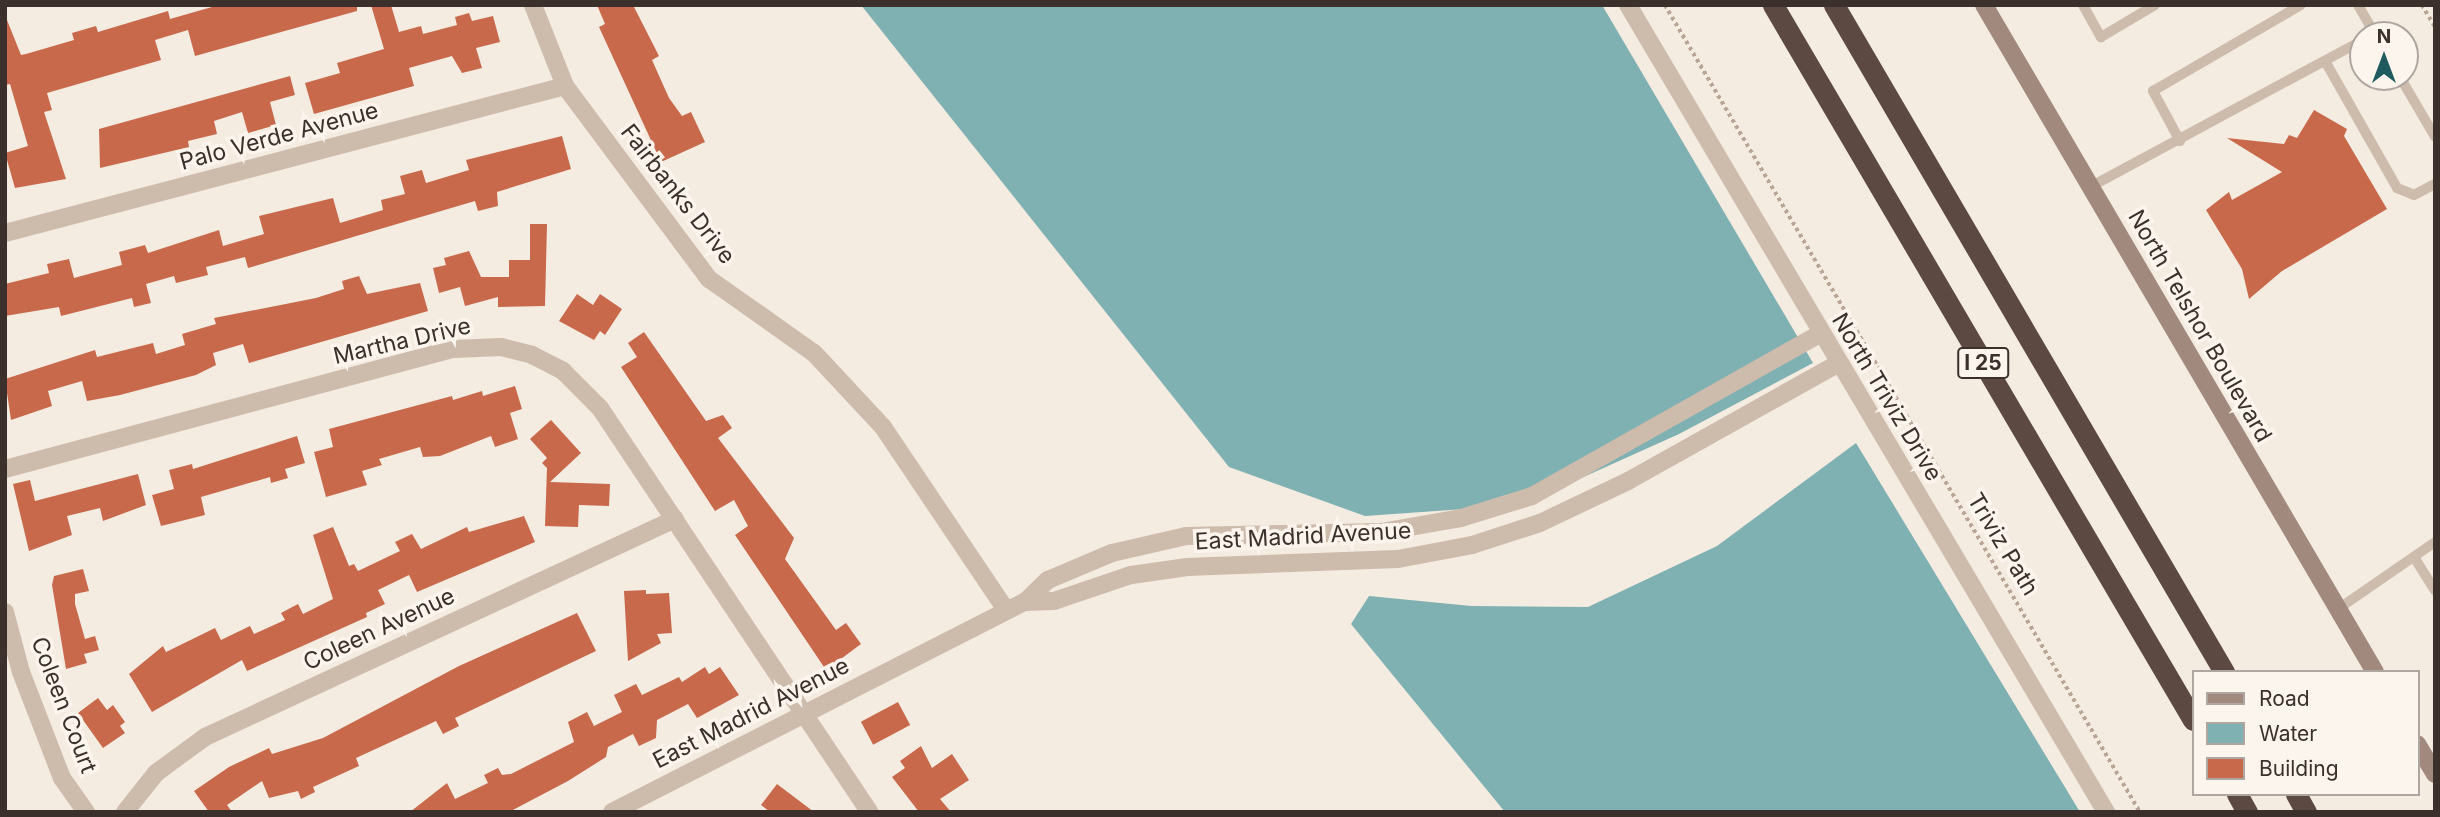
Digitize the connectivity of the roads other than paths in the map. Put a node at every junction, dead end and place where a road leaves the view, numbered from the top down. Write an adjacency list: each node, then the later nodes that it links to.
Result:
1 (533, 5): 13 (street, Fairbanks Drive)
2 (1628, 5): 20 (street, North Triviz Drive)
3 (1773, 5): 34 (highway, I 25)
4 (1834, 5): 31 (highway, I 25)
5 (1984, 5): 18 (main road, North Telshor Boulevard)
6 (2082, 5): 7 (lane)
7 (2155, 5)
8 (2301, 5): 16 (lane)
9 (2358, 5): 10 (lane)
10 (2367, 21)
11 (2349, 48): 12 (lane)
12 (2325, 61): 16 (lane); 17 (lane)
13 (565, 86): 19 (street, Palo Verde Avenue); 29 (street, Fairbanks Drive)
14 (2408, 91): 15 (lane)
15 (2435, 137)
16 (2180, 141): 18 (lane)
17 (2435, 184)
18 (2090, 187): 28 (main road, North Telshor Boulevard)
19 (5, 233)
20 (1820, 334): 21 (street, North Triviz Drive); 27 (street, East Madrid Avenue)
21 (1839, 363): 27 (street, East Madrid Avenue); 43 (street, North Triviz Drive)
22 (5, 469): 23 (street, Martha Drive)
23 (675, 519): 33 (street, Martha Drive); 40 (street, Coleen Avenue)
24 (2435, 542): 25 (lane)
25 (2414, 557): 26 (lane); 28 (lane)
26 (2435, 590)
27 (1025, 602): 29 (street, East Madrid Avenue)
28 (2338, 608): 32 (main road, North Telshor Boulevard)
29 (1006, 610): 33 (street, East Madrid Avenue)
30 (5, 612): 39 (street, Coleen Court)
31 (2223, 670)
32 (2374, 670)
33 (804, 714): 41 (street, East Madrid Avenue); 42 (street, Martha Drive)
34 (2192, 718)
35 (2419, 747): 36 (main road)
36 (2435, 774)
37 (2238, 796): 44 (highway)
38 (2297, 796): 45 (highway)
39 (86, 812)
40 (125, 812)
41 (612, 812)
42 (869, 812)
43 (2106, 812)
44 (2247, 812)
45 (2306, 812)

